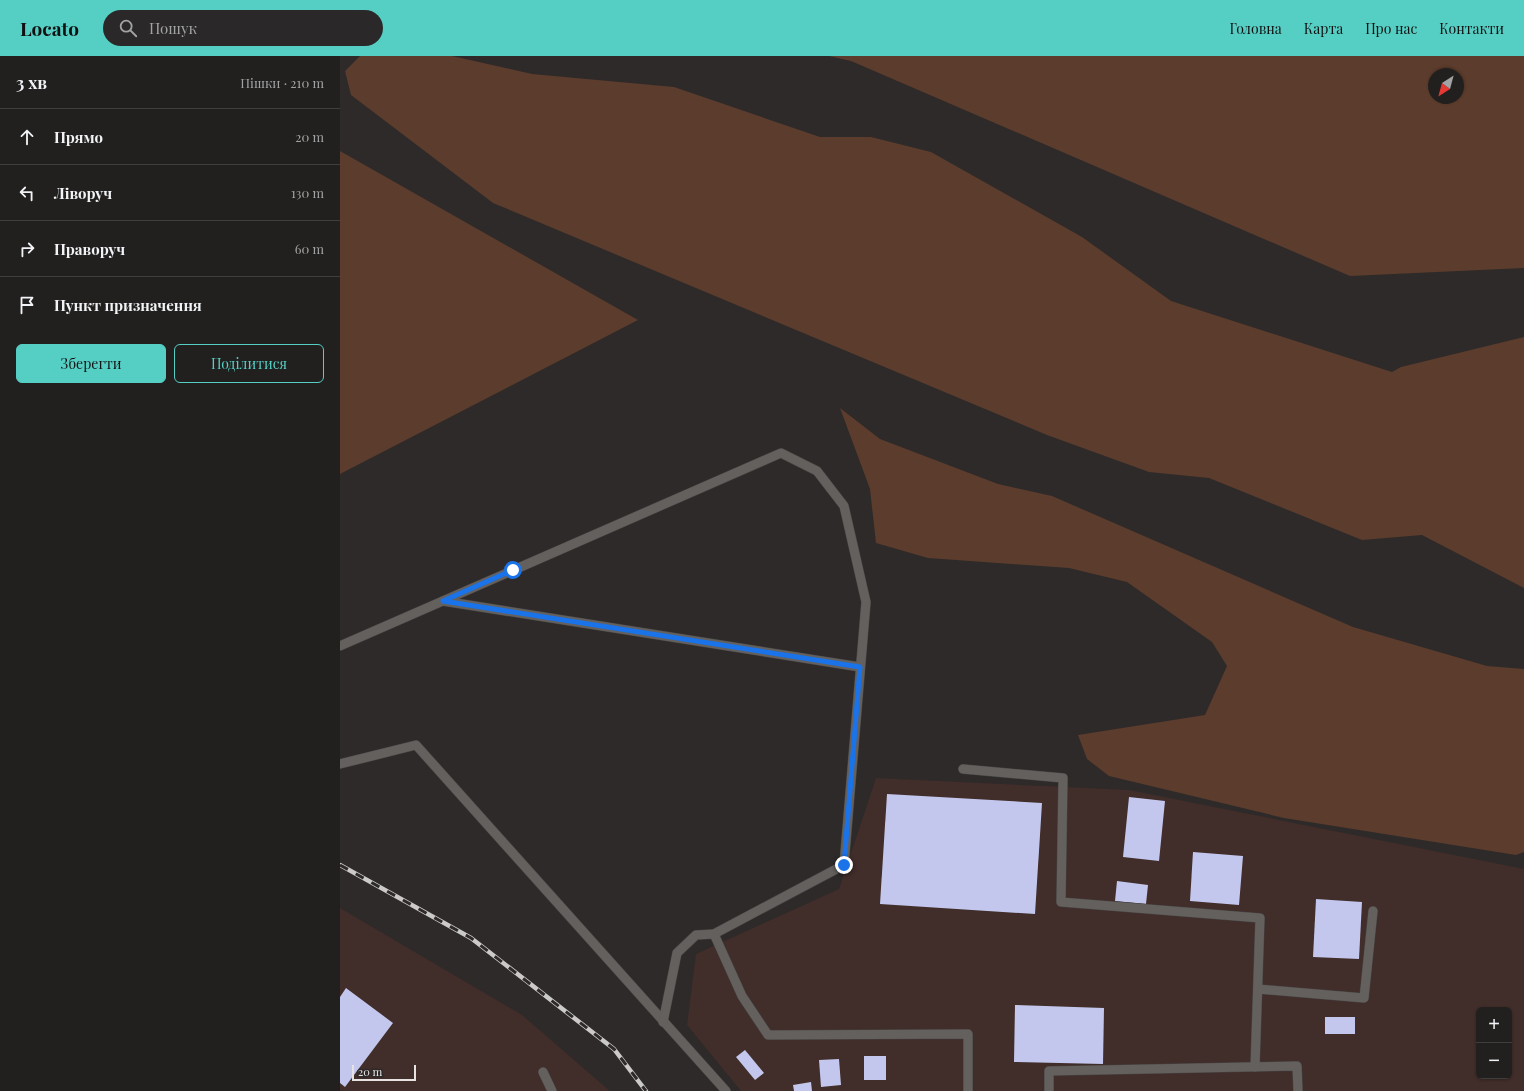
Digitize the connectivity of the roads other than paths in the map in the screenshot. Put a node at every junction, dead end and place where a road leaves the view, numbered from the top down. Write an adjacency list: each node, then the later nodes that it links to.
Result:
1 (443, 601): 2 (lane); 3 (lane); 3 (lane)
2 (340, 646)
3 (860, 667): 7 (lane)
4 (340, 764): 9 (lane)
5 (963, 769): 8 (lane)
6 (1374, 911): 8 (lane)
7 (714, 934): 9 (lane); 14 (lane)
8 (1258, 989): 10 (lane)
9 (663, 1022): 13 (lane)
10 (1255, 1067): 15 (lane); 16 (lane)
11 (543, 1072): 12 (lane)
12 (552, 1091)
13 (726, 1091)
14 (968, 1091)
15 (1049, 1091)
16 (1298, 1091)

